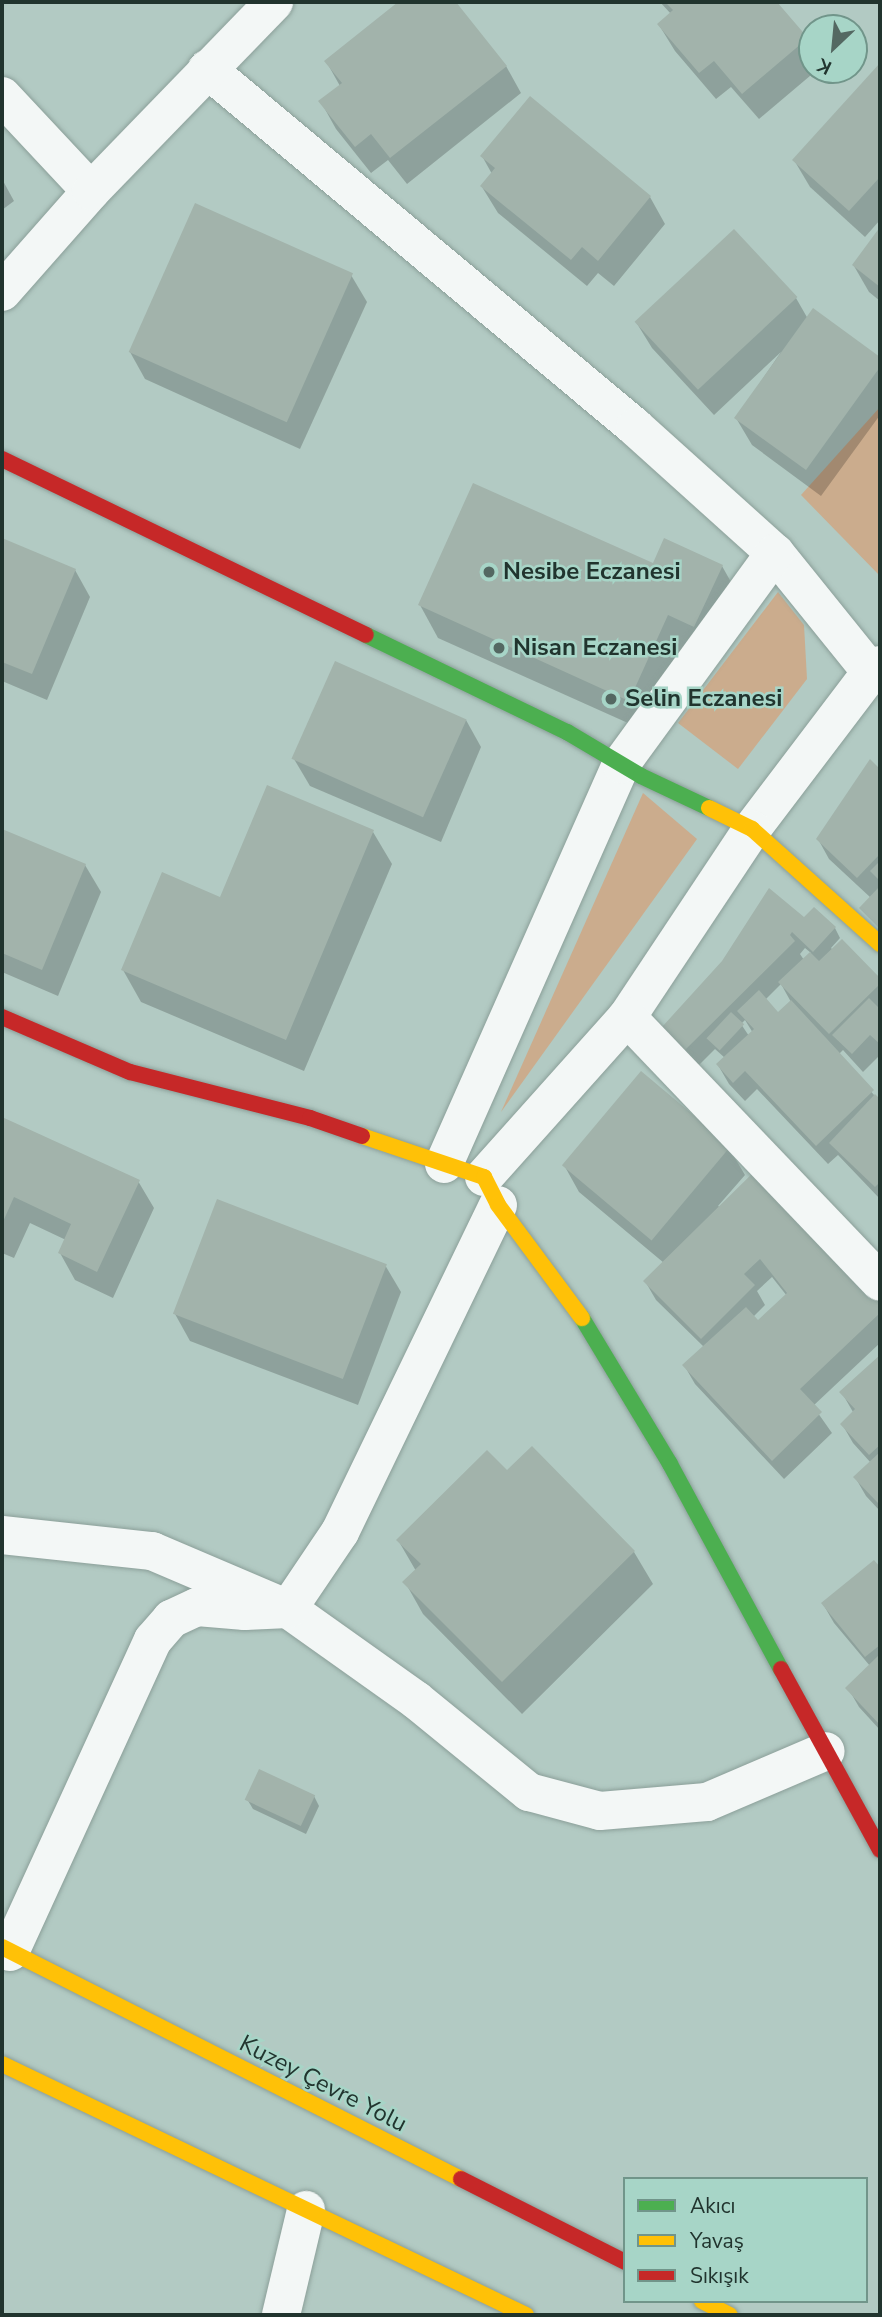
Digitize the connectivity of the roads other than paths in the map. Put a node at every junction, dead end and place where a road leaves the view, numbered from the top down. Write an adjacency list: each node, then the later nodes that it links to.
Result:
1 (274, 2): 2 (street)
2 (207, 69): 4 (street); 7 (street)
3 (2, 96): 4 (street)
4 (90, 191): 5 (street)
5 (2, 292)
6 (2, 459): 9 (street)
7 (775, 553): 8 (street); 9 (street)
8 (876, 668): 10 (street)
9 (621, 764): 10 (street); 14 (street)
10 (752, 829): 11 (street); 13 (street)
11 (880, 944)
12 (2, 1017): 14 (street)
13 (627, 1017): 15 (street); 16 (street)
14 (444, 1164): 15 (street)
15 (491, 1191): 18 (street); 19 (street)
16 (880, 1282)
17 (2, 1535): 18 (street)
18 (288, 1609): 19 (street); 21 (street)
19 (826, 1751): 20 (street)
20 (880, 1850)
21 (6, 1949): 24 (street, Kuzey Çevre Yolu)
22 (2, 2064): 23 (street)
23 (306, 2210): 26 (street); 27 (street)
24 (623, 2261)
25 (706, 2303): 28 (street)
26 (281, 2315)
27 (526, 2315)
28 (730, 2315)

